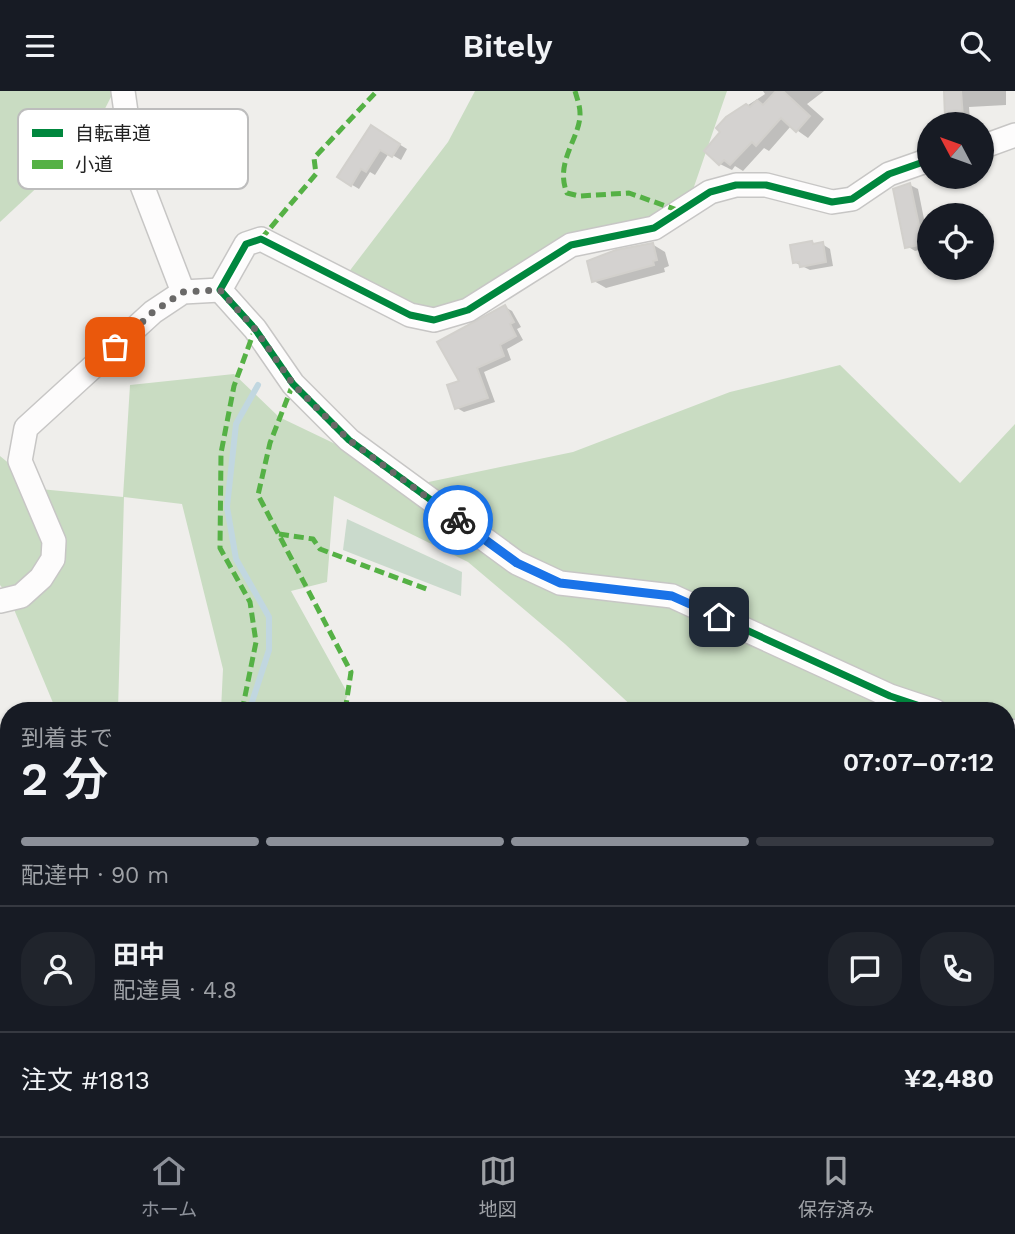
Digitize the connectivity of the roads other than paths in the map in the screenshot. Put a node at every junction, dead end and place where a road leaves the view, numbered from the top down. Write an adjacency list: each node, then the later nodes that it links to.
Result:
1 (123, 91): 2 (street)
2 (126, 109)
3 (1015, 135): 4 (street)
4 (994, 143)
5 (917, 164): 7 (street)
6 (144, 189): 8 (street)
7 (220, 290): 8 (street); 10 (street)
8 (183, 292): 9 (street)
9 (0, 601)
10 (908, 702)

